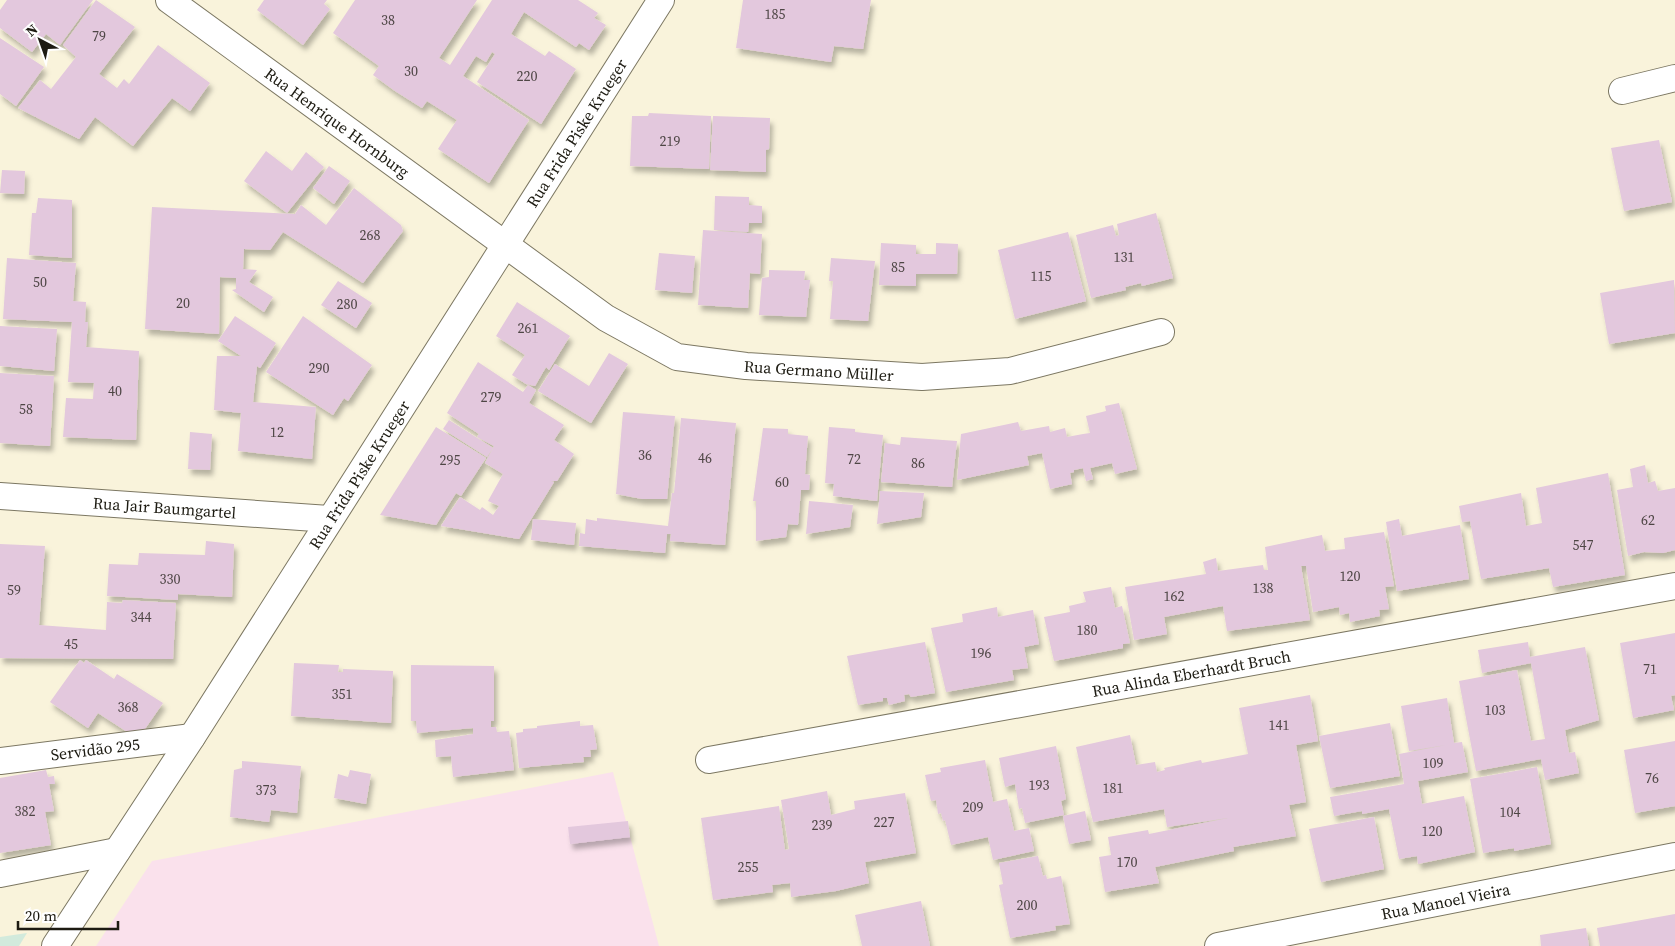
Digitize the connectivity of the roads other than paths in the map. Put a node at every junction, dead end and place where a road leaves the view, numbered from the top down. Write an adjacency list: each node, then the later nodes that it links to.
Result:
1 (169, 0): 5 (street, Rua Henrique Hornburg)
2 (660, 0): 5 (street, Rua Frida Piske Krueger)
3 (1675, 78): 4 (street)
4 (1622, 91)
5 (504, 246): 6 (street, Rua Germano Müller); 8 (street, Rua Frida Piske Krueger)
6 (1161, 332)
7 (0, 496): 8 (street, Rua Jair Baumgartel)
8 (329, 519): 10 (street, Rua Frida Piske Krueger)
9 (1675, 586): 11 (street, Rua Alinda Eberhardt Bruch)
10 (192, 737): 12 (street, Servidão 295); 13 (street, Rua Frida Piske Krueger)
11 (709, 760)
12 (0, 761)
13 (117, 851): 15 (street); 16 (street, Rua Frida Piske Krueger)
14 (1675, 856): 17 (street, Rua Manoel Vieira)
15 (0, 874)
16 (55, 946)
17 (1218, 946)

